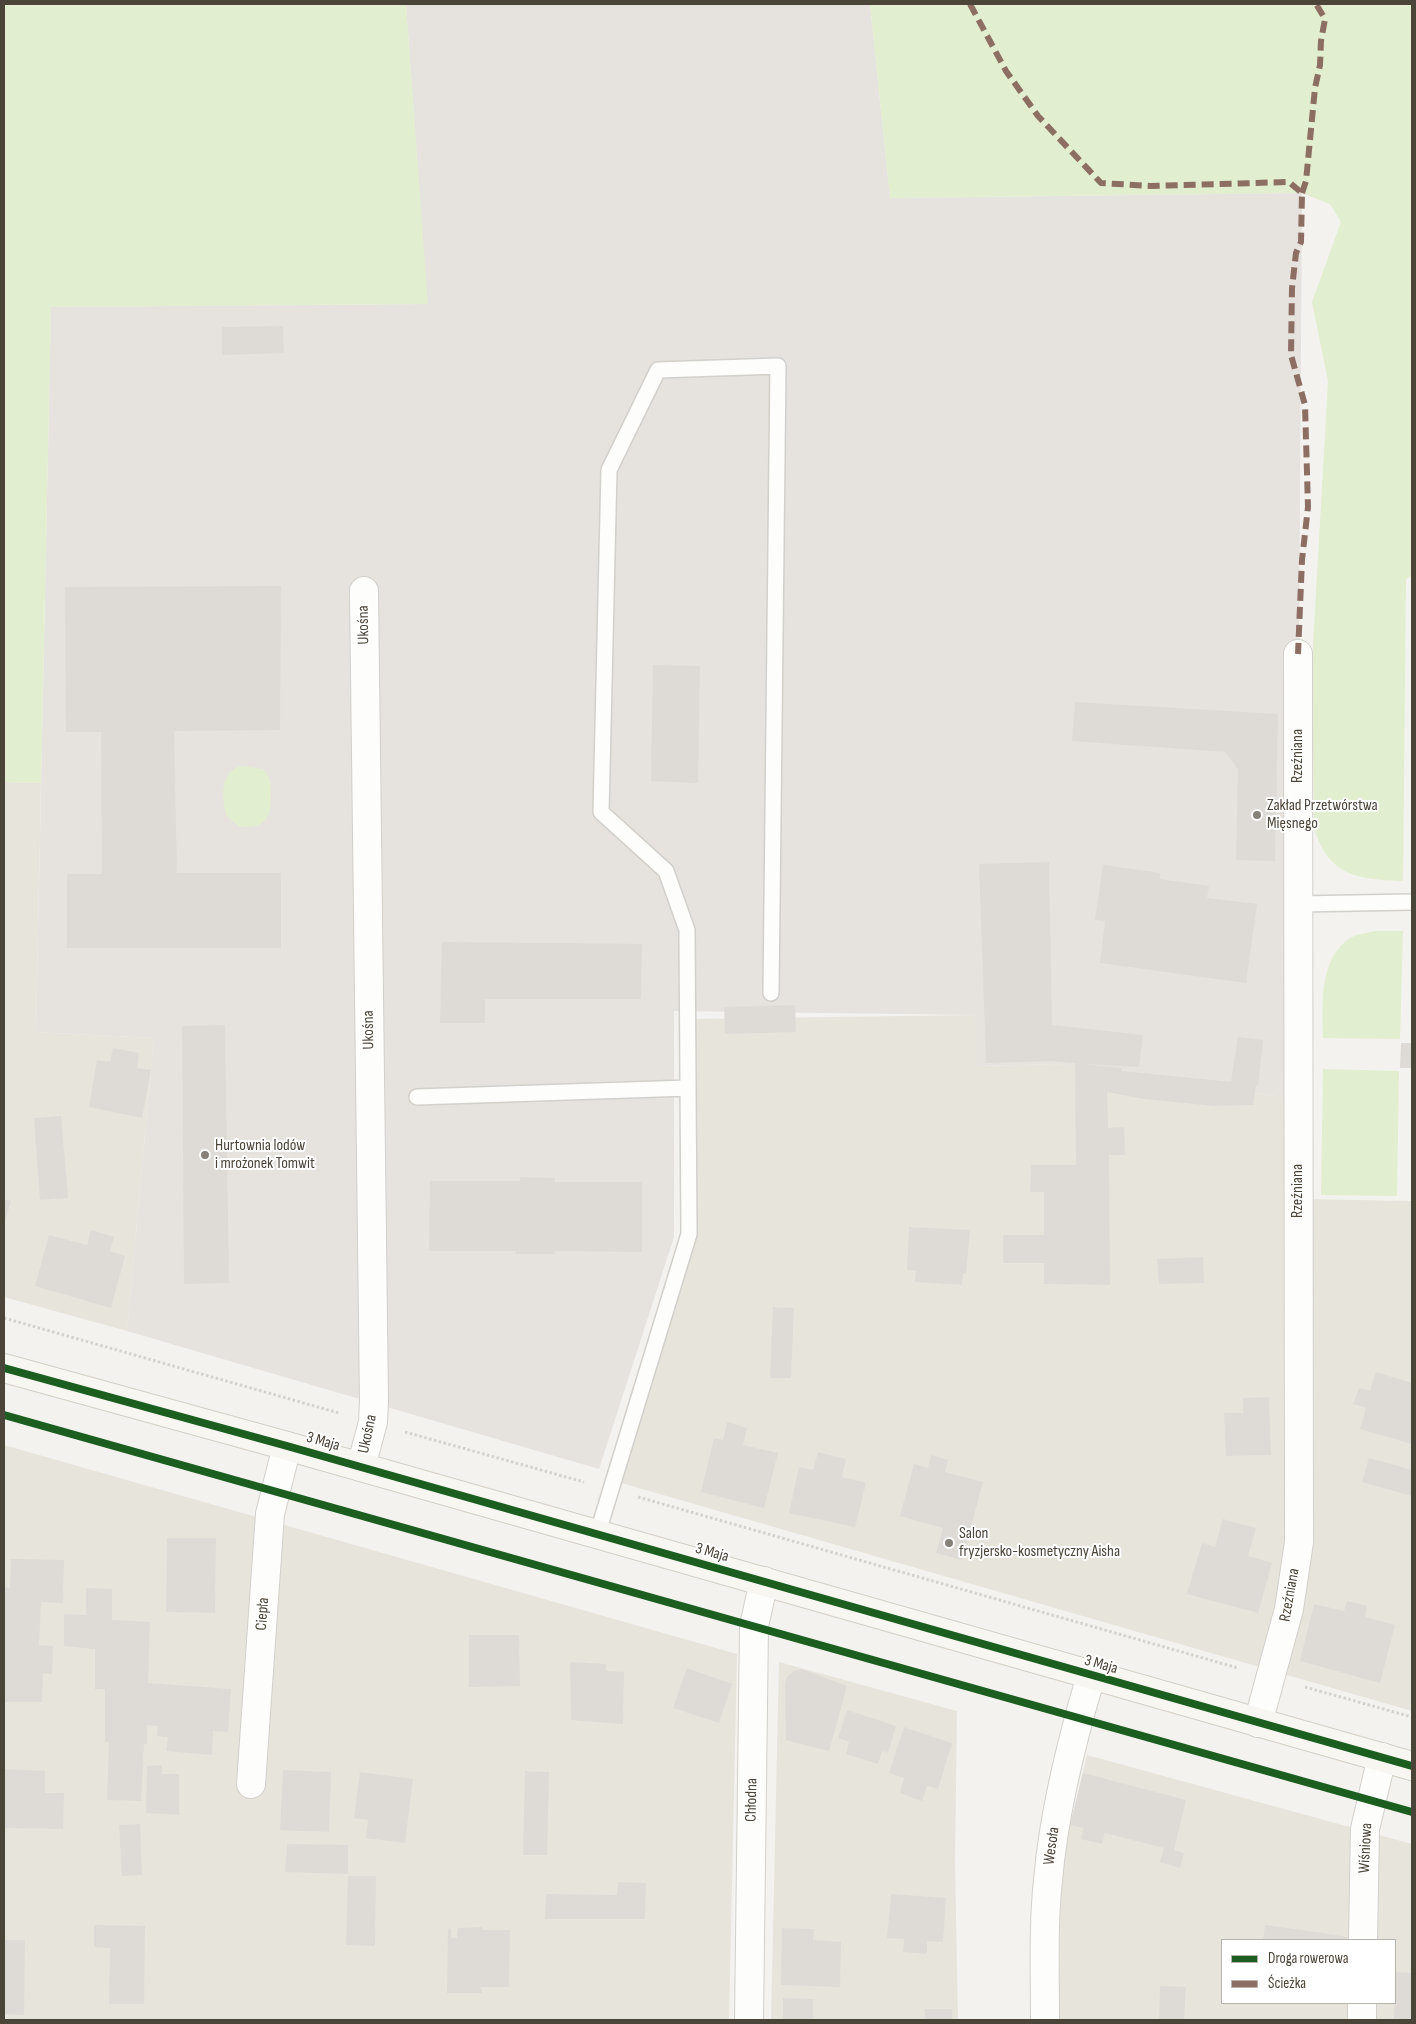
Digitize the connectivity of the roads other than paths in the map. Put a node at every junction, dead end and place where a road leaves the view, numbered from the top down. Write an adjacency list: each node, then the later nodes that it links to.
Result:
1 (364, 591): 10 (street, Ukośna)
2 (1298, 654): 4 (street, Rzeźniana)
3 (1412, 902): 4 (lane)
4 (1298, 904): 14 (street, Rzeźniana)
5 (771, 993): 6 (lane)
6 (688, 1088): 7 (lane); 11 (lane)
7 (417, 1097)
8 (4, 1368): 9 (street, 3 Maja)
9 (287, 1446): 10 (street, 3 Maja); 17 (street, Ciepła)
10 (361, 1467): 11 (street, 3 Maja)
11 (597, 1535): 12 (street, 3 Maja)
12 (764, 1581): 13 (street, 3 Maja); 20 (street, Chłodna)
13 (1091, 1676): 14 (street, 3 Maja); 21 (street, Wesoła)
14 (1258, 1723): 15 (street, 3 Maja)
15 (1382, 1757): 16 (street, 3 Maja); 18 (street, Wiśniowa)
16 (1412, 1766)
17 (251, 1784)
18 (1363, 1939)
19 (1362, 2004): 22 (street)
20 (749, 2020)
21 (1045, 2020)
22 (1362, 2020)

